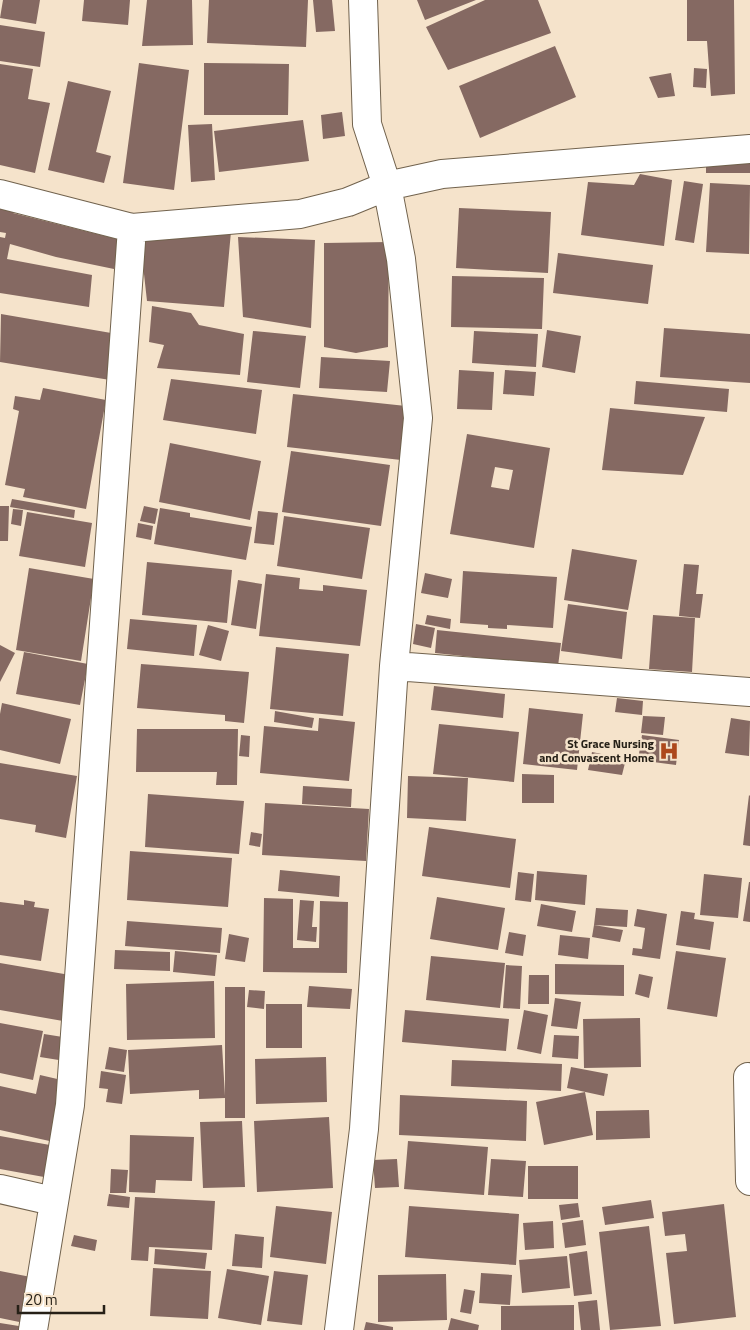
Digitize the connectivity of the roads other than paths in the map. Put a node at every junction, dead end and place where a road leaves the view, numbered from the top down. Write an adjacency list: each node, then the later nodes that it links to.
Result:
1 (364, 0): 3 (street)
2 (750, 149): 3 (street)
3 (387, 186): 5 (street); 6 (street)
4 (0, 194): 5 (street)
5 (132, 228): 11 (street)
6 (394, 666): 7 (street); 13 (street)
7 (750, 692)
8 (748, 1077): 9 (street)
9 (750, 1181)
10 (0, 1189): 11 (street)
11 (53, 1202): 12 (street)
12 (33, 1330)
13 (339, 1330)

